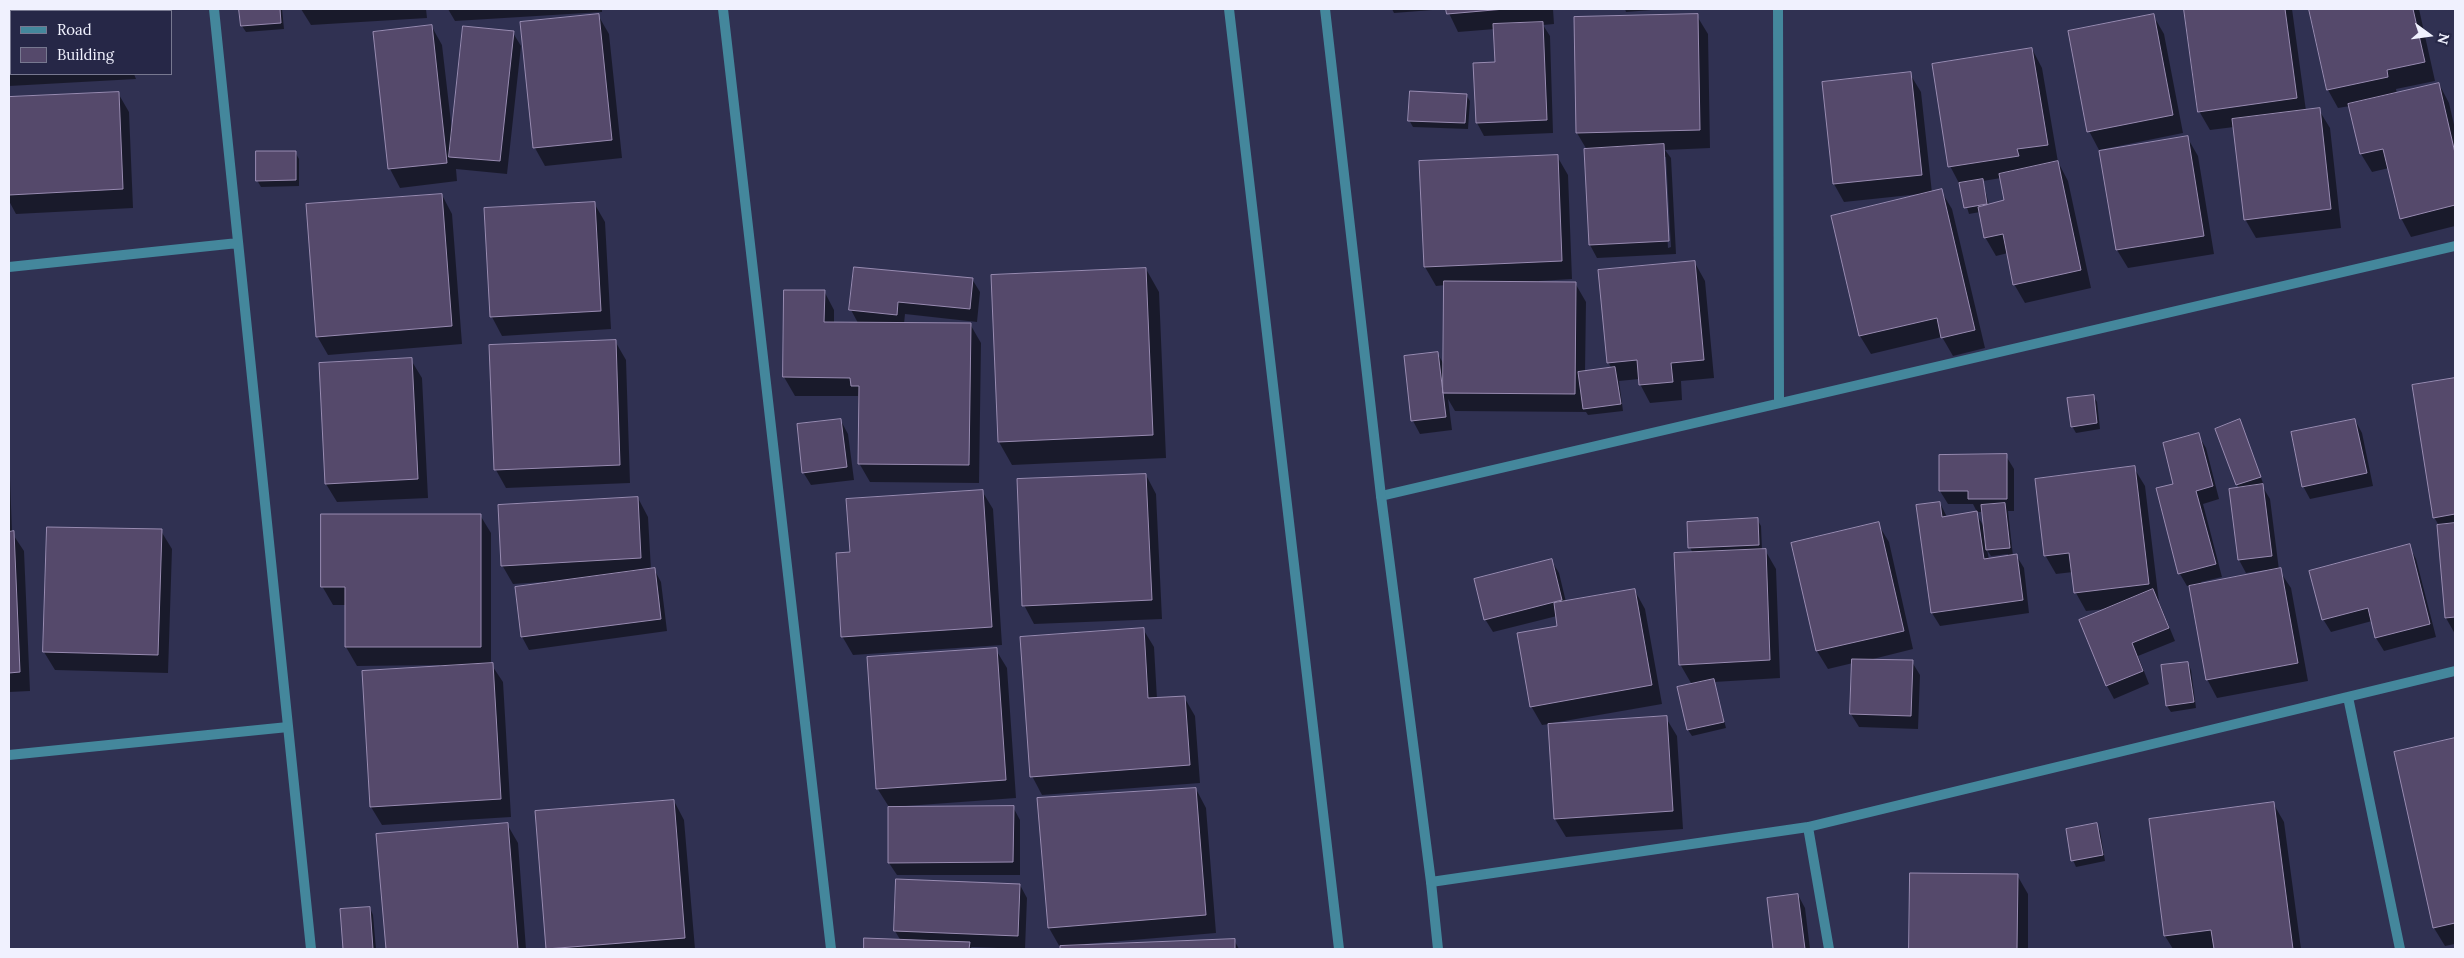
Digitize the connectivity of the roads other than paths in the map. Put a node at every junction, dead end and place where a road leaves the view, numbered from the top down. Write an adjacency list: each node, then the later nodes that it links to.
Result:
1 (214, 9): 6 (street)
2 (723, 9): 18 (street)
3 (1229, 9): 19 (street)
4 (1325, 9): 10 (street)
5 (1778, 9): 9 (street)
6 (238, 243): 8 (street); 13 (street)
7 (2455, 246): 9 (street)
8 (9, 267)
9 (1779, 403): 10 (street)
10 (1381, 496): 16 (street)
11 (2455, 671): 12 (street)
12 (2348, 697): 15 (street); 22 (street)
13 (288, 727): 14 (street); 17 (street)
14 (9, 755)
15 (1808, 827): 16 (street); 21 (street)
16 (1431, 882): 20 (street)
17 (311, 949)
18 (831, 949)
19 (1339, 949)
20 (1438, 949)
21 (1829, 949)
22 (2400, 949)

